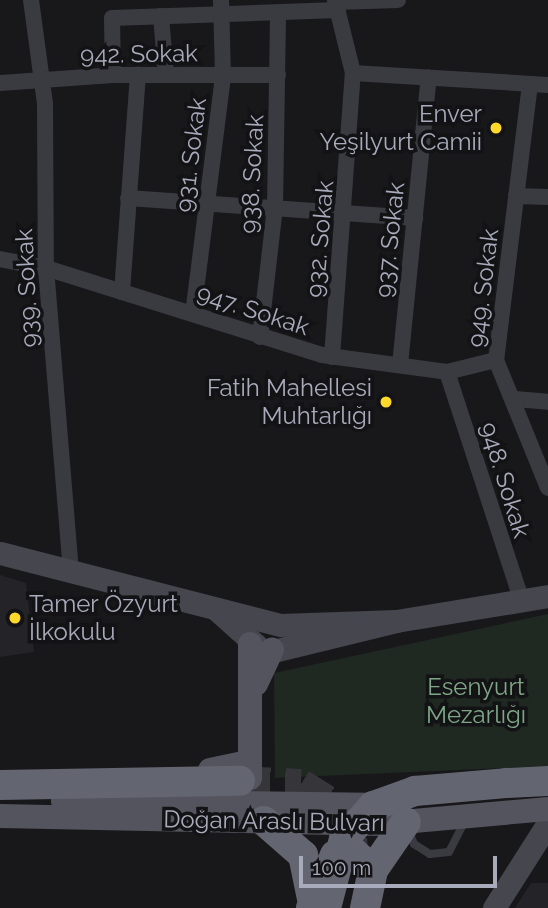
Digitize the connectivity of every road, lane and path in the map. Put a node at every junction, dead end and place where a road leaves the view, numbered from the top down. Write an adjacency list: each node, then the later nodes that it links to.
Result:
1 (31, 0): 14 (street, 939. Sokak)
2 (398, 0): 3 (street)
3 (336, 4): 5 (street); 7 (street, 932. Sokak)
4 (222, 8): 5 (street); 6 (street); 12 (street, 931. Sokak)
5 (278, 13): 11 (street, 938. Sokak)
6 (161, 16): 8 (street); 10 (street)
7 (353, 73): 13 (street); 23 (street, 932. Sokak)
8 (113, 75): 9 (street, 942. Sokak); 14 (street, 942. Sokak)
9 (138, 75): 10 (street, 942. Sokak); 19 (street)
10 (166, 75): 12 (street, 942. Sokak)
11 (278, 75): 12 (street, 942. Sokak); 22 (street, 938. Sokak)
12 (223, 76): 21 (street, 931. Sokak)
13 (429, 78): 16 (street); 24 (street, 937. Sokak)
14 (43, 79): 15 (street, 942. Sokak); 26 (street, 939. Sokak)
15 (0, 83)
16 (530, 84): 17 (street); 18 (street, 949. Sokak)
17 (548, 85)
18 (516, 196): 20 (street); 31 (street, 949. Sokak)
19 (128, 198): 21 (street); 27 (street)
20 (548, 198)
21 (209, 202): 22 (street); 28 (street, 931. Sokak)
22 (275, 207): 23 (street); 29 (street, 938. Sokak)
23 (346, 212): 24 (street); 30 (street, 932. Sokak)
24 (415, 218): 32 (street, 937. Sokak)
25 (0, 259): 26 (street, 947. Sokak)
26 (46, 268): 27 (street, 947. Sokak); 38 (street, 939. Sokak)
27 (122, 292): 28 (street, 947. Sokak)
28 (193, 314): 29 (street, 947. Sokak)
29 (260, 337): 30 (street, 947. Sokak)
30 (332, 357): 32 (street, 947. Sokak)
31 (496, 360): 33 (street, 947. Sokak); 34 (street, 949. Sokak)
32 (400, 365): 33 (street, 947. Sokak)
33 (447, 372): 40 (street, 948. Sokak)
34 (515, 399): 35 (street); 36 (street, 949. Sokak)
35 (548, 402)
36 (548, 488)
37 (0, 553): 38 (main road)
38 (71, 573): 41 (main road)
39 (548, 596): 40 (main road)
40 (522, 601): 43 (main road)
41 (215, 610): 42 (main road); 44 (main road)
42 (267, 621): 43 (main road); 44 (main road)
43 (396, 621): 44 (main road)
44 (261, 647): 48 (main road); 51 (main road)
45 (0, 773): 48 (main road)
46 (548, 781): 57 (highway, bridge)
47 (0, 785): 48 (highway)
48 (252, 791): 50 (main road, Doğan Araslı Bulvarı); 51 (main road, Doğan Araslı Bulvarı); 52 (main road, Doğan Araslı Bulvarı); 55 (main road, Doğan Araslı Bulvarı); 57 (highway)
49 (548, 793): 51 (main road, Doğan Araslı Bulvarı)
50 (0, 800)
51 (288, 802)
52 (0, 816)
53 (466, 817): 54 (main road, Doğan Araslı Bulvarı); 55 (main road, Doğan Araslı Bulvarı); 55 (lane)
54 (547, 820): 60 (main road)
55 (406, 822): 56 (highway)
56 (364, 872): 57 (highway); 58 (highway); 59 (highway)
57 (317, 906)
58 (348, 908)
59 (365, 908)
60 (494, 908)

